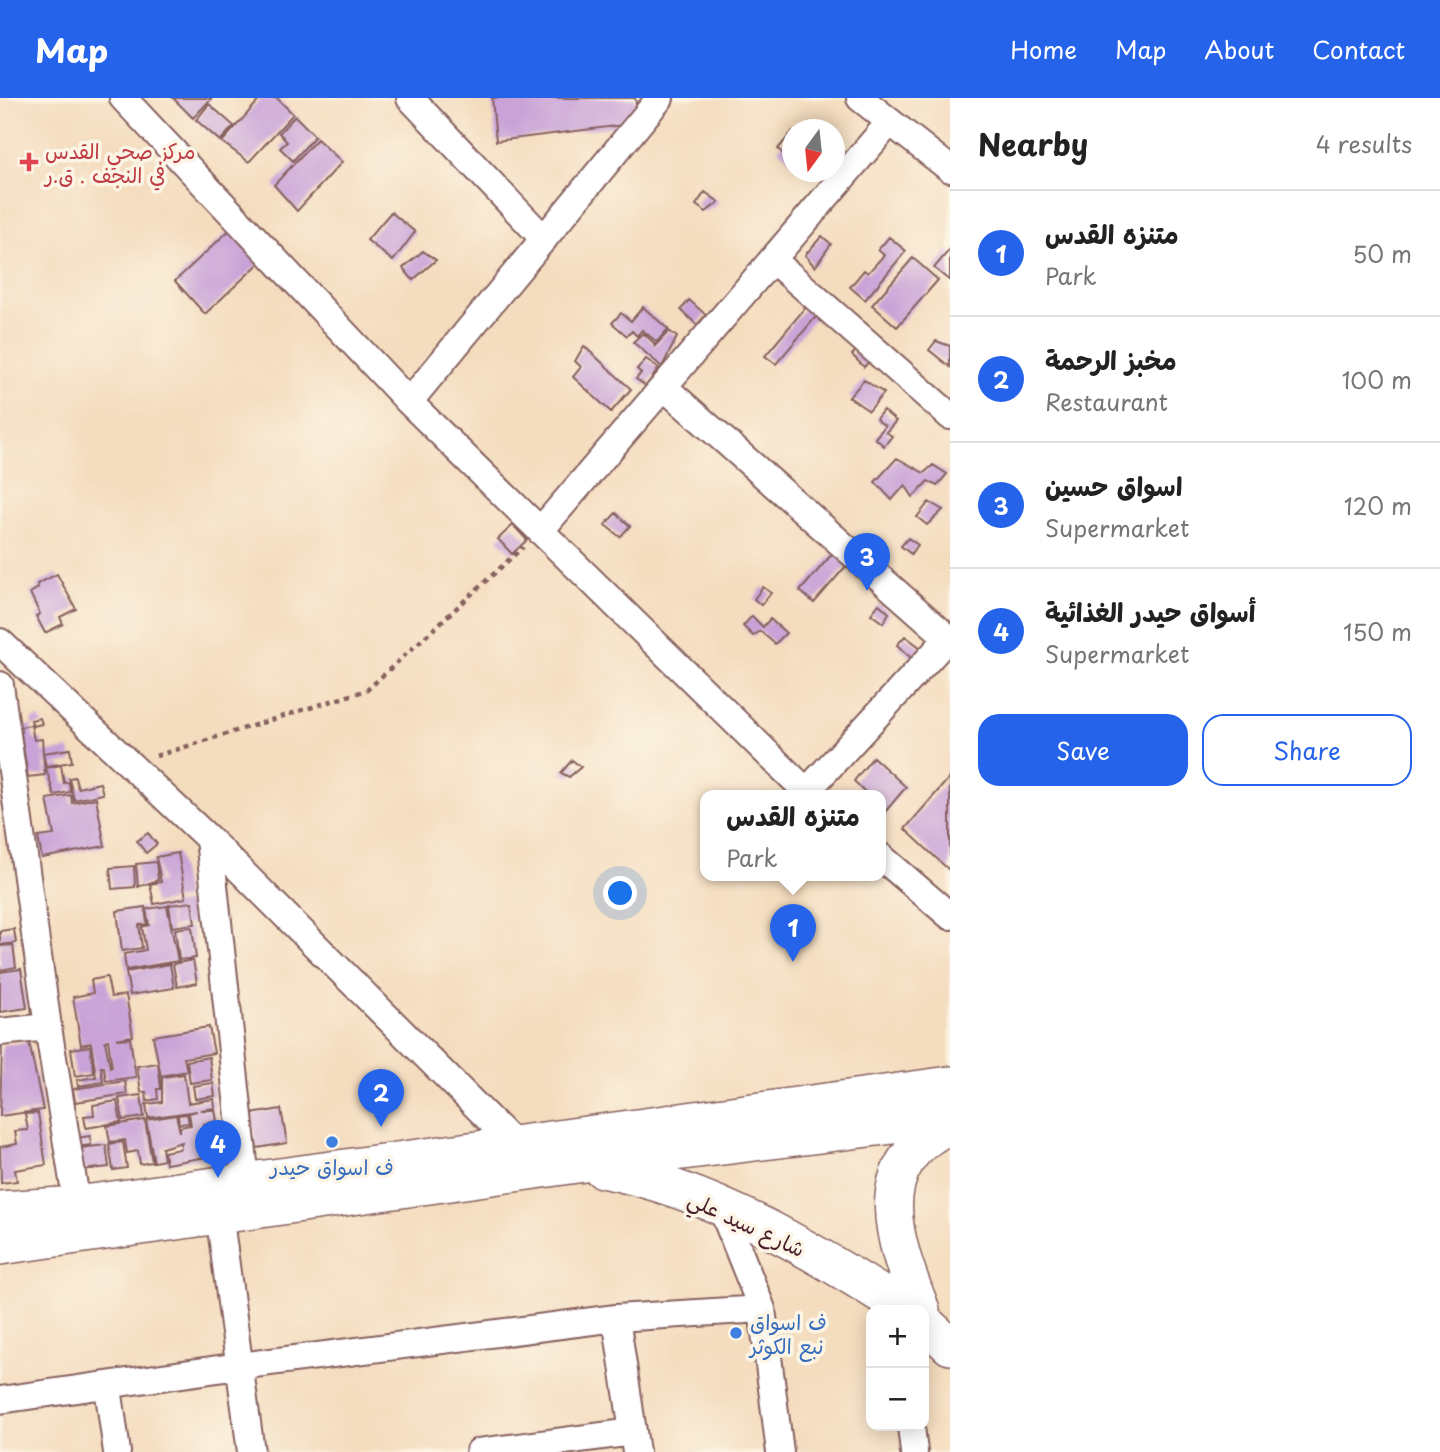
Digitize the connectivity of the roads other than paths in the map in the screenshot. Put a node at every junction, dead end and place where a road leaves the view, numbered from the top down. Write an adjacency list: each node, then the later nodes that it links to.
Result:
1 (122, 98): 10 (street)
2 (410, 98): 7 (street)
3 (660, 98): 7 (street)
4 (859, 98): 5 (street)
5 (890, 122): 6 (street); 8 (street)
6 (950, 169)
7 (544, 239): 10 (street)
8 (774, 261): 9 (street); 11 (street)
9 (665, 388): 12 (street); 13 (street)
10 (409, 402): 12 (street)
11 (950, 416)
12 (540, 531): 16 (street)
13 (949, 637): 17 (street)
14 (0, 642): 18 (street)
15 (0, 685): 21 (street)
16 (805, 790)
17 (813, 790)
18 (209, 839): 26 (street); 28 (street)
19 (886, 861): 20 (street)
20 (947, 909)
21 (48, 1027): 22 (street); 29 (street)
22 (0, 1032)
23 (950, 1085): 26 (street)
24 (950, 1118): 27 (street)
25 (950, 1125): 36 (street, شارع سيد علي)
26 (514, 1144): 28 (street)
27 (577, 1164): 30 (street, شارع سيد علي); 32 (street)
28 (246, 1181): 29 (street)
29 (77, 1205): 31 (street)
30 (722, 1209): 34 (street, شارع سيد علي); 37 (street)
31 (0, 1210)
32 (219, 1213): 33 (street); 39 (street)
33 (0, 1246)
34 (866, 1296): 35 (street, شارع سيد علي)
35 (886, 1305)
36 (919, 1305)
37 (762, 1309): 38 (street); 48 (street)
38 (616, 1318): 39 (street); 43 (street)
39 (239, 1366): 40 (street); 46 (street)
40 (108, 1387): 41 (street); 45 (street)
41 (0, 1400)
42 (912, 1431): 49 (street)
43 (635, 1442): 44 (street)
44 (515, 1449): 47 (street)
45 (117, 1452)
46 (251, 1452)
47 (479, 1452)
48 (780, 1452)
49 (914, 1452)

